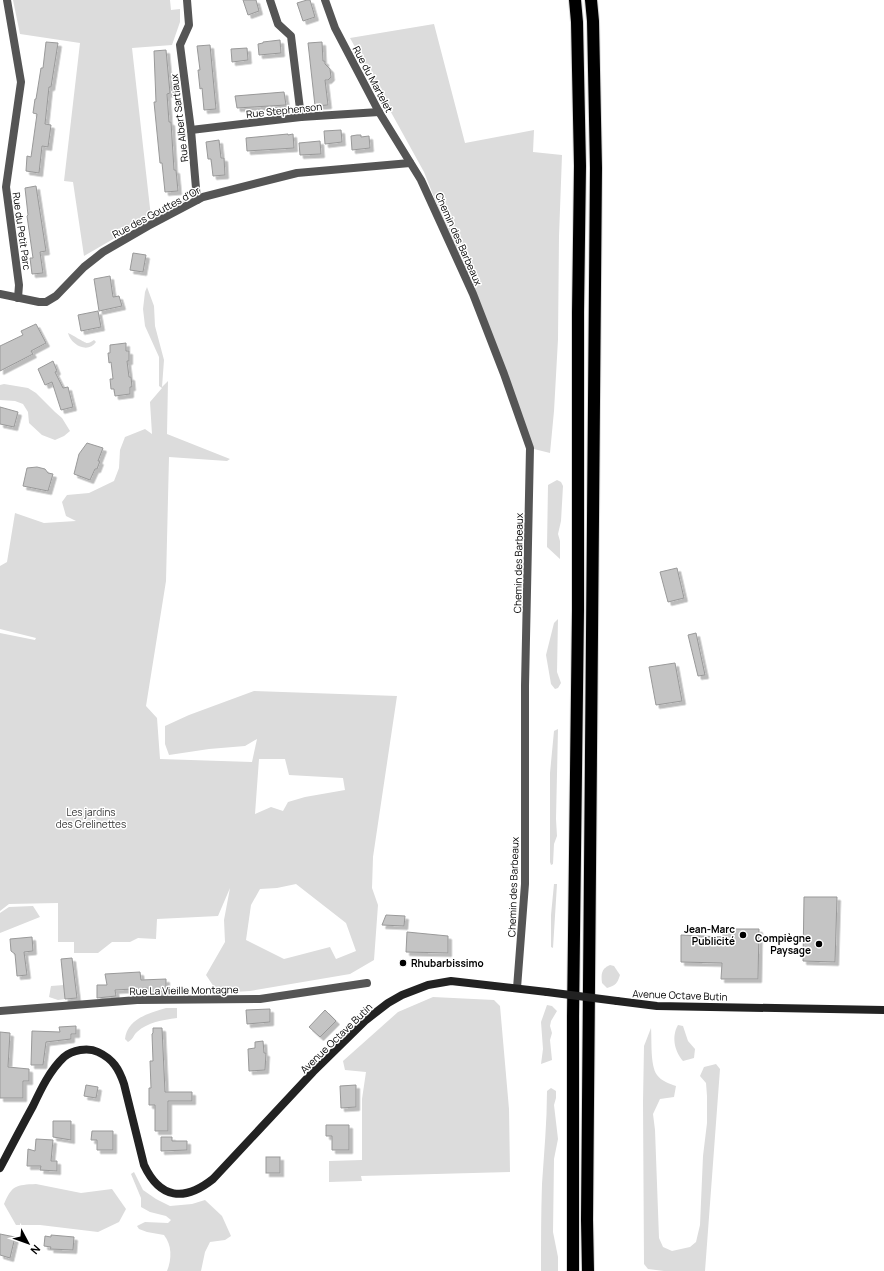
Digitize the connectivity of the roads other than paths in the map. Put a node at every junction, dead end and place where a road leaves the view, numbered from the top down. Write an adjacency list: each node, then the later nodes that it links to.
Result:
1 (7, 0): 13 (street, Rue du Petit Parc)
2 (187, 0): 9 (street, Rue Albert Sartiaux)
3 (270, 0): 8 (street)
4 (325, 0): 7 (street, Rue du Martelet)
5 (575, 0): 19 (highway)
6 (591, 0): 20 (highway)
7 (379, 112): 8 (street, Rue Stephenson); 10 (street, Rue du Martelet)
8 (301, 117): 9 (street, Rue Stephenson)
9 (191, 130): 11 (street, Rue Albert Sartiaux)
10 (410, 163): 11 (street, Rue des Gouttes d'Or); 15 (street, Chemin des Barbeaux)
11 (197, 200): 13 (street, Rue des Gouttes d'Or)
12 (0, 294): 13 (street, Rue des Gouttes d'Or)
13 (18, 298)
14 (367, 983): 17 (street, Rue La Vieille Montagne)
15 (517, 988): 16 (main road, Avenue Octave Butin, bridge); 18 (main road, Avenue Octave Butin)
16 (884, 1010)
17 (0, 1011)
18 (0, 1168)
19 (573, 1271)
20 (588, 1271)

